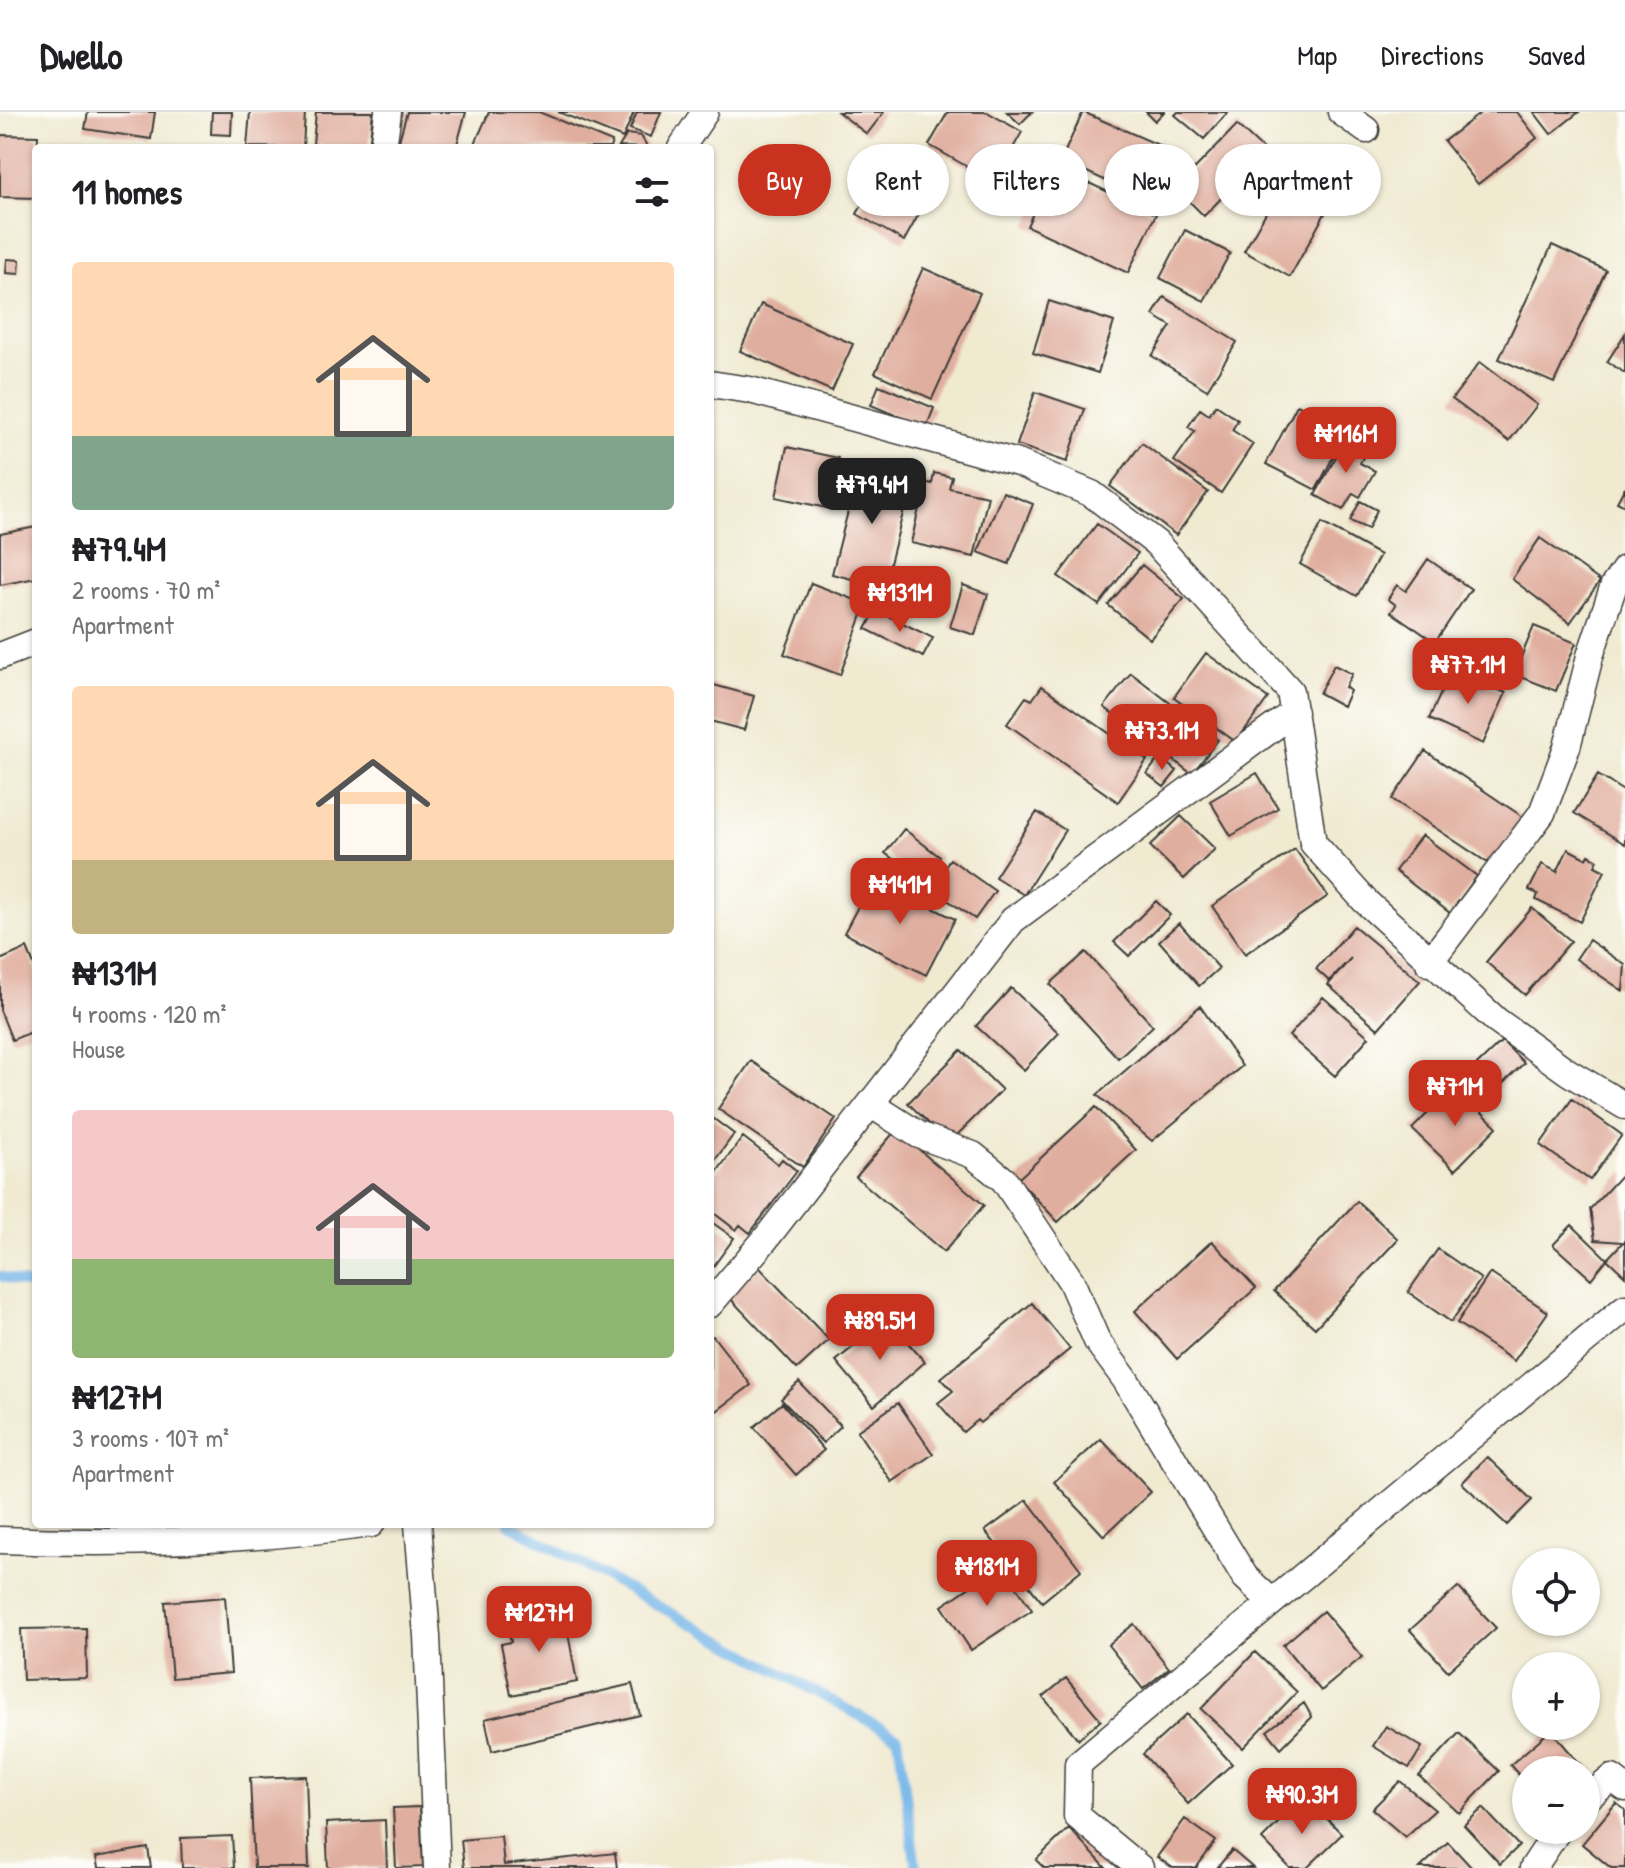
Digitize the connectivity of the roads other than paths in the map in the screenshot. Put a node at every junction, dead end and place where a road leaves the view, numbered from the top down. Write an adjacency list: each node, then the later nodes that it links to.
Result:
1 (388, 112): 5 (street)
2 (705, 112): 6 (street)
3 (1341, 112): 4 (street)
4 (1366, 130)
5 (384, 144)
6 (684, 144)
7 (714, 385): 11 (street)
8 (1625, 569): 12 (street)
9 (32, 644): 10 (street)
10 (0, 656)
11 (1294, 712): 12 (street); 13 (street)
12 (1429, 963): 14 (street)
13 (872, 1105): 15 (street); 20 (street)
14 (1625, 1106)
15 (714, 1299)
16 (1625, 1308): 20 (street)
17 (341, 1528): 19 (street)
18 (418, 1528): 24 (street)
19 (0, 1540)
20 (1272, 1602): 25 (street)
21 (1600, 1788): 22 (street)
22 (1625, 1788)
23 (1549, 1844): 26 (street)
24 (437, 1868)
25 (1140, 1868)
26 (1533, 1868)

